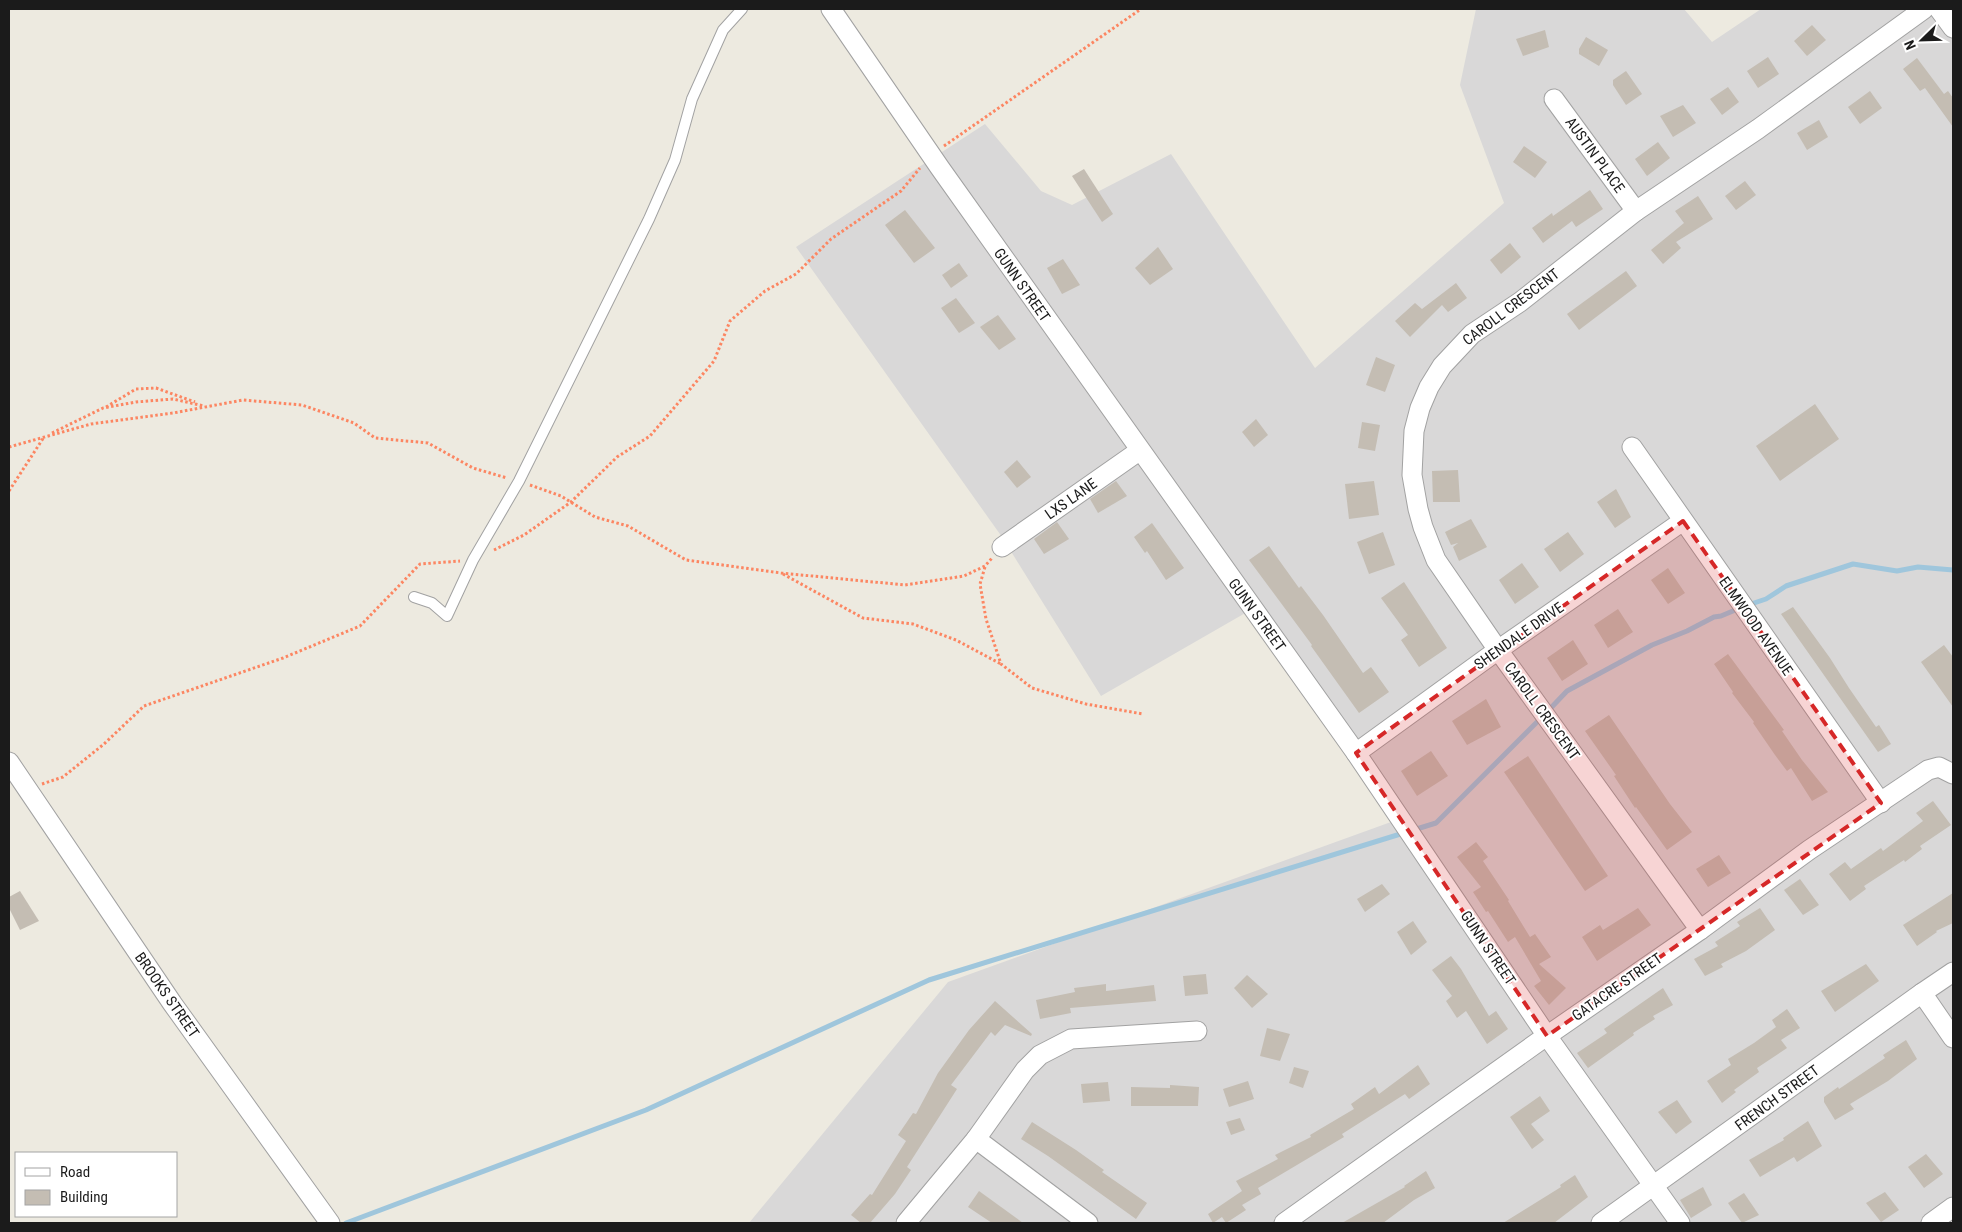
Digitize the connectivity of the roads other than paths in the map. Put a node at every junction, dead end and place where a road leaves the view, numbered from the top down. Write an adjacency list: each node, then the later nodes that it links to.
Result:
1 (742, 9): 12 (lane)
2 (831, 9): 9 (street, GUNN STREET)
3 (1924, 9): 7 (street, CAROLL CRESCENT)
4 (1939, 9): 5 (street)
5 (1953, 28)
6 (1554, 99): 7 (street, AUSTIN PLACE)
7 (1636, 211): 13 (street, CAROLL CRESCENT)
8 (1632, 447): 10 (street, ELMWOOD AVENUE)
9 (1139, 451): 11 (street, LXS LANE); 14 (street, GUNN STREET)
10 (1683, 521): 13 (street, SHENDALE DRIVE); 17 (street, ELMWOOD AVENUE)
11 (1002, 547)
12 (414, 597)
13 (1498, 650): 14 (street, SHENDALE DRIVE); 18 (street, CAROLL CRESCENT)
14 (1356, 753): 22 (street, GUNN STREET)
15 (9, 762): 27 (street, BROOKS STREET)
16 (1950, 767): 17 (street, GATACRE STREET)
17 (1881, 803): 18 (street, GATACRE STREET)
18 (1700, 930): 22 (street, GATACRE STREET)
19 (1953, 972): 20 (street, FRENCH STREET)
20 (1922, 993): 23 (street); 25 (street, FRENCH STREET)
21 (1197, 1031): 24 (street)
22 (1547, 1036): 25 (street, GUNN STREET); 30 (street, GATACRE STREET)
23 (1953, 1038)
24 (976, 1139): 28 (street); 29 (street)
25 (1654, 1186): 31 (street, FRENCH STREET); 32 (street, GUNN STREET)
26 (1953, 1207): 33 (street)
27 (330, 1223)
28 (906, 1223)
29 (1088, 1223)
30 (1284, 1223)
31 (1601, 1223)
32 (1680, 1223)
33 (1931, 1223)

